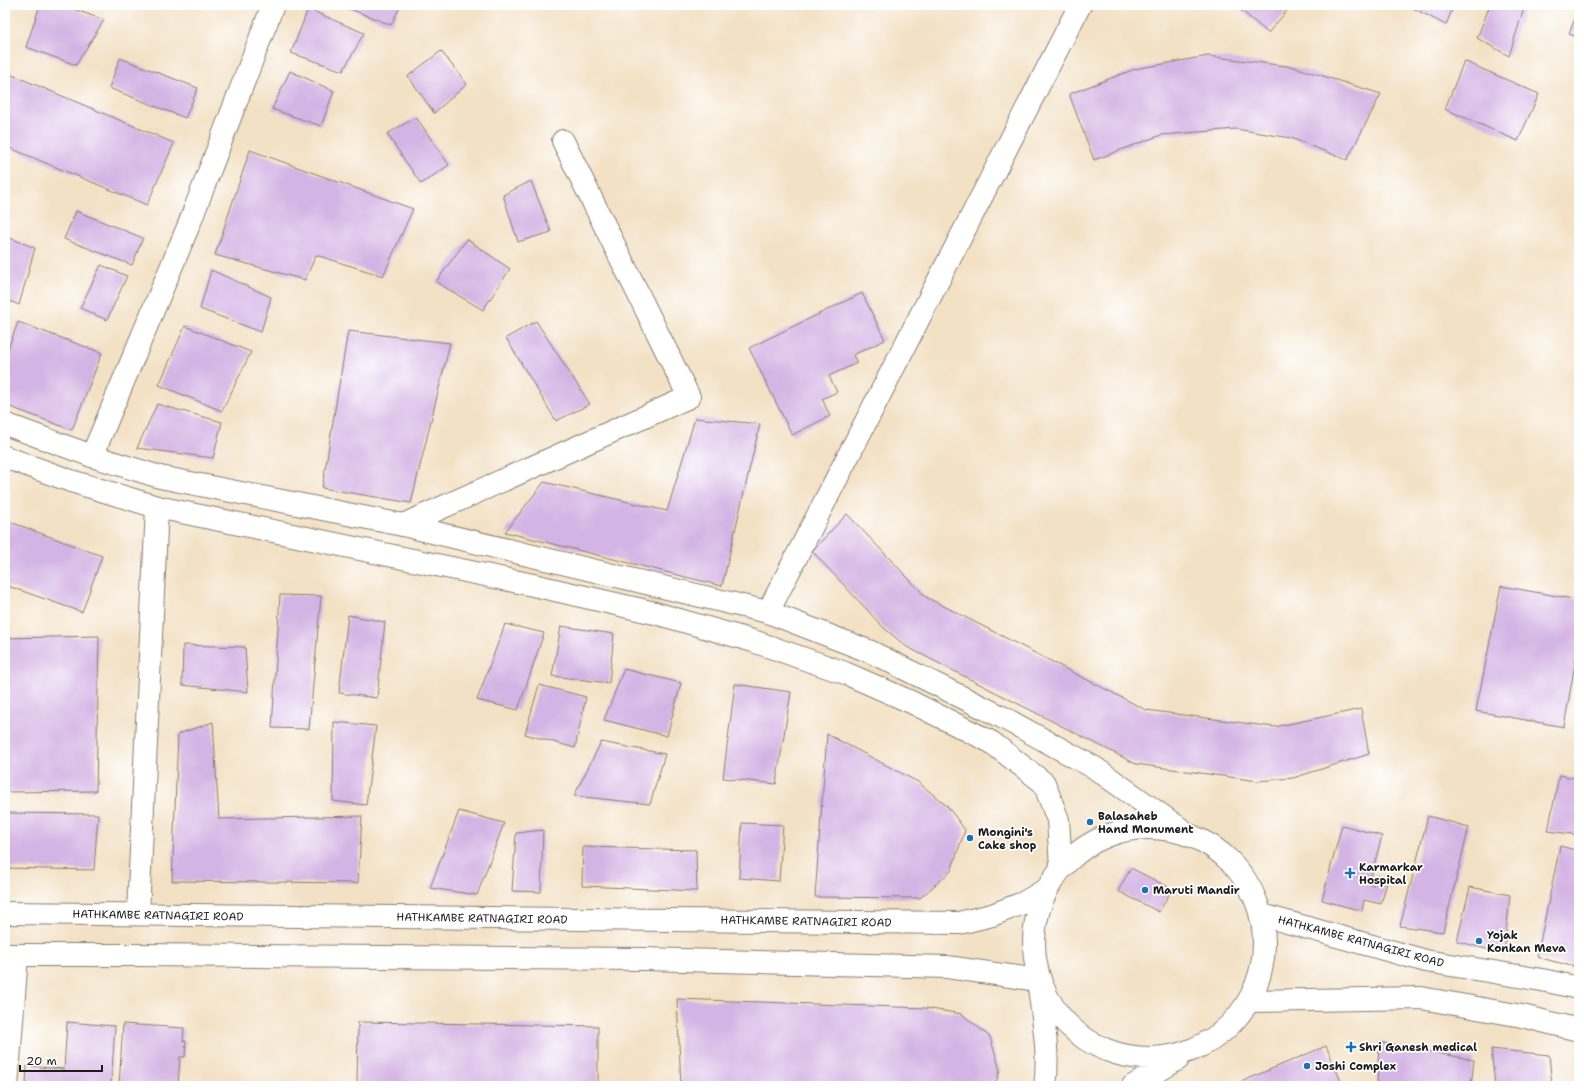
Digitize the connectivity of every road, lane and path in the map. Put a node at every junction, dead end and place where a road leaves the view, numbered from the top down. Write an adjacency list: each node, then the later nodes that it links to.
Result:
1 (273, 5): 5 (main road)
2 (1080, 5): 9 (main road)
3 (563, 141): 8 (main road)
4 (5, 424): 5 (main road)
5 (92, 456): 8 (main road)
6 (5, 457): 7 (main road)
7 (157, 507): 11 (main road); 14 (main road)
8 (403, 525): 9 (main road)
9 (768, 612): 10 (main road)
10 (1189, 835): 11 (main road); 15 (main road)
11 (1061, 868): 12 (main road)
12 (1047, 889): 14 (main road, HATHKAMBE RATNAGIRI ROAD); 17 (main road)
13 (5, 913): 14 (main road, HATHKAMBE RATNAGIRI ROAD)
14 (138, 914)
15 (1262, 915): 18 (main road, HATHKAMBE RATNAGIRI ROAD); 19 (main road)
16 (11, 956): 17 (main road); 22 (main road)
17 (1038, 980): 21 (main road); 23 (main road)
18 (1579, 988)
19 (1251, 1001): 20 (main road); 21 (main road)
20 (1579, 1030)
21 (1189, 1052): 24 (main road)
22 (7, 1086)
23 (1045, 1086)
24 (1133, 1086)

